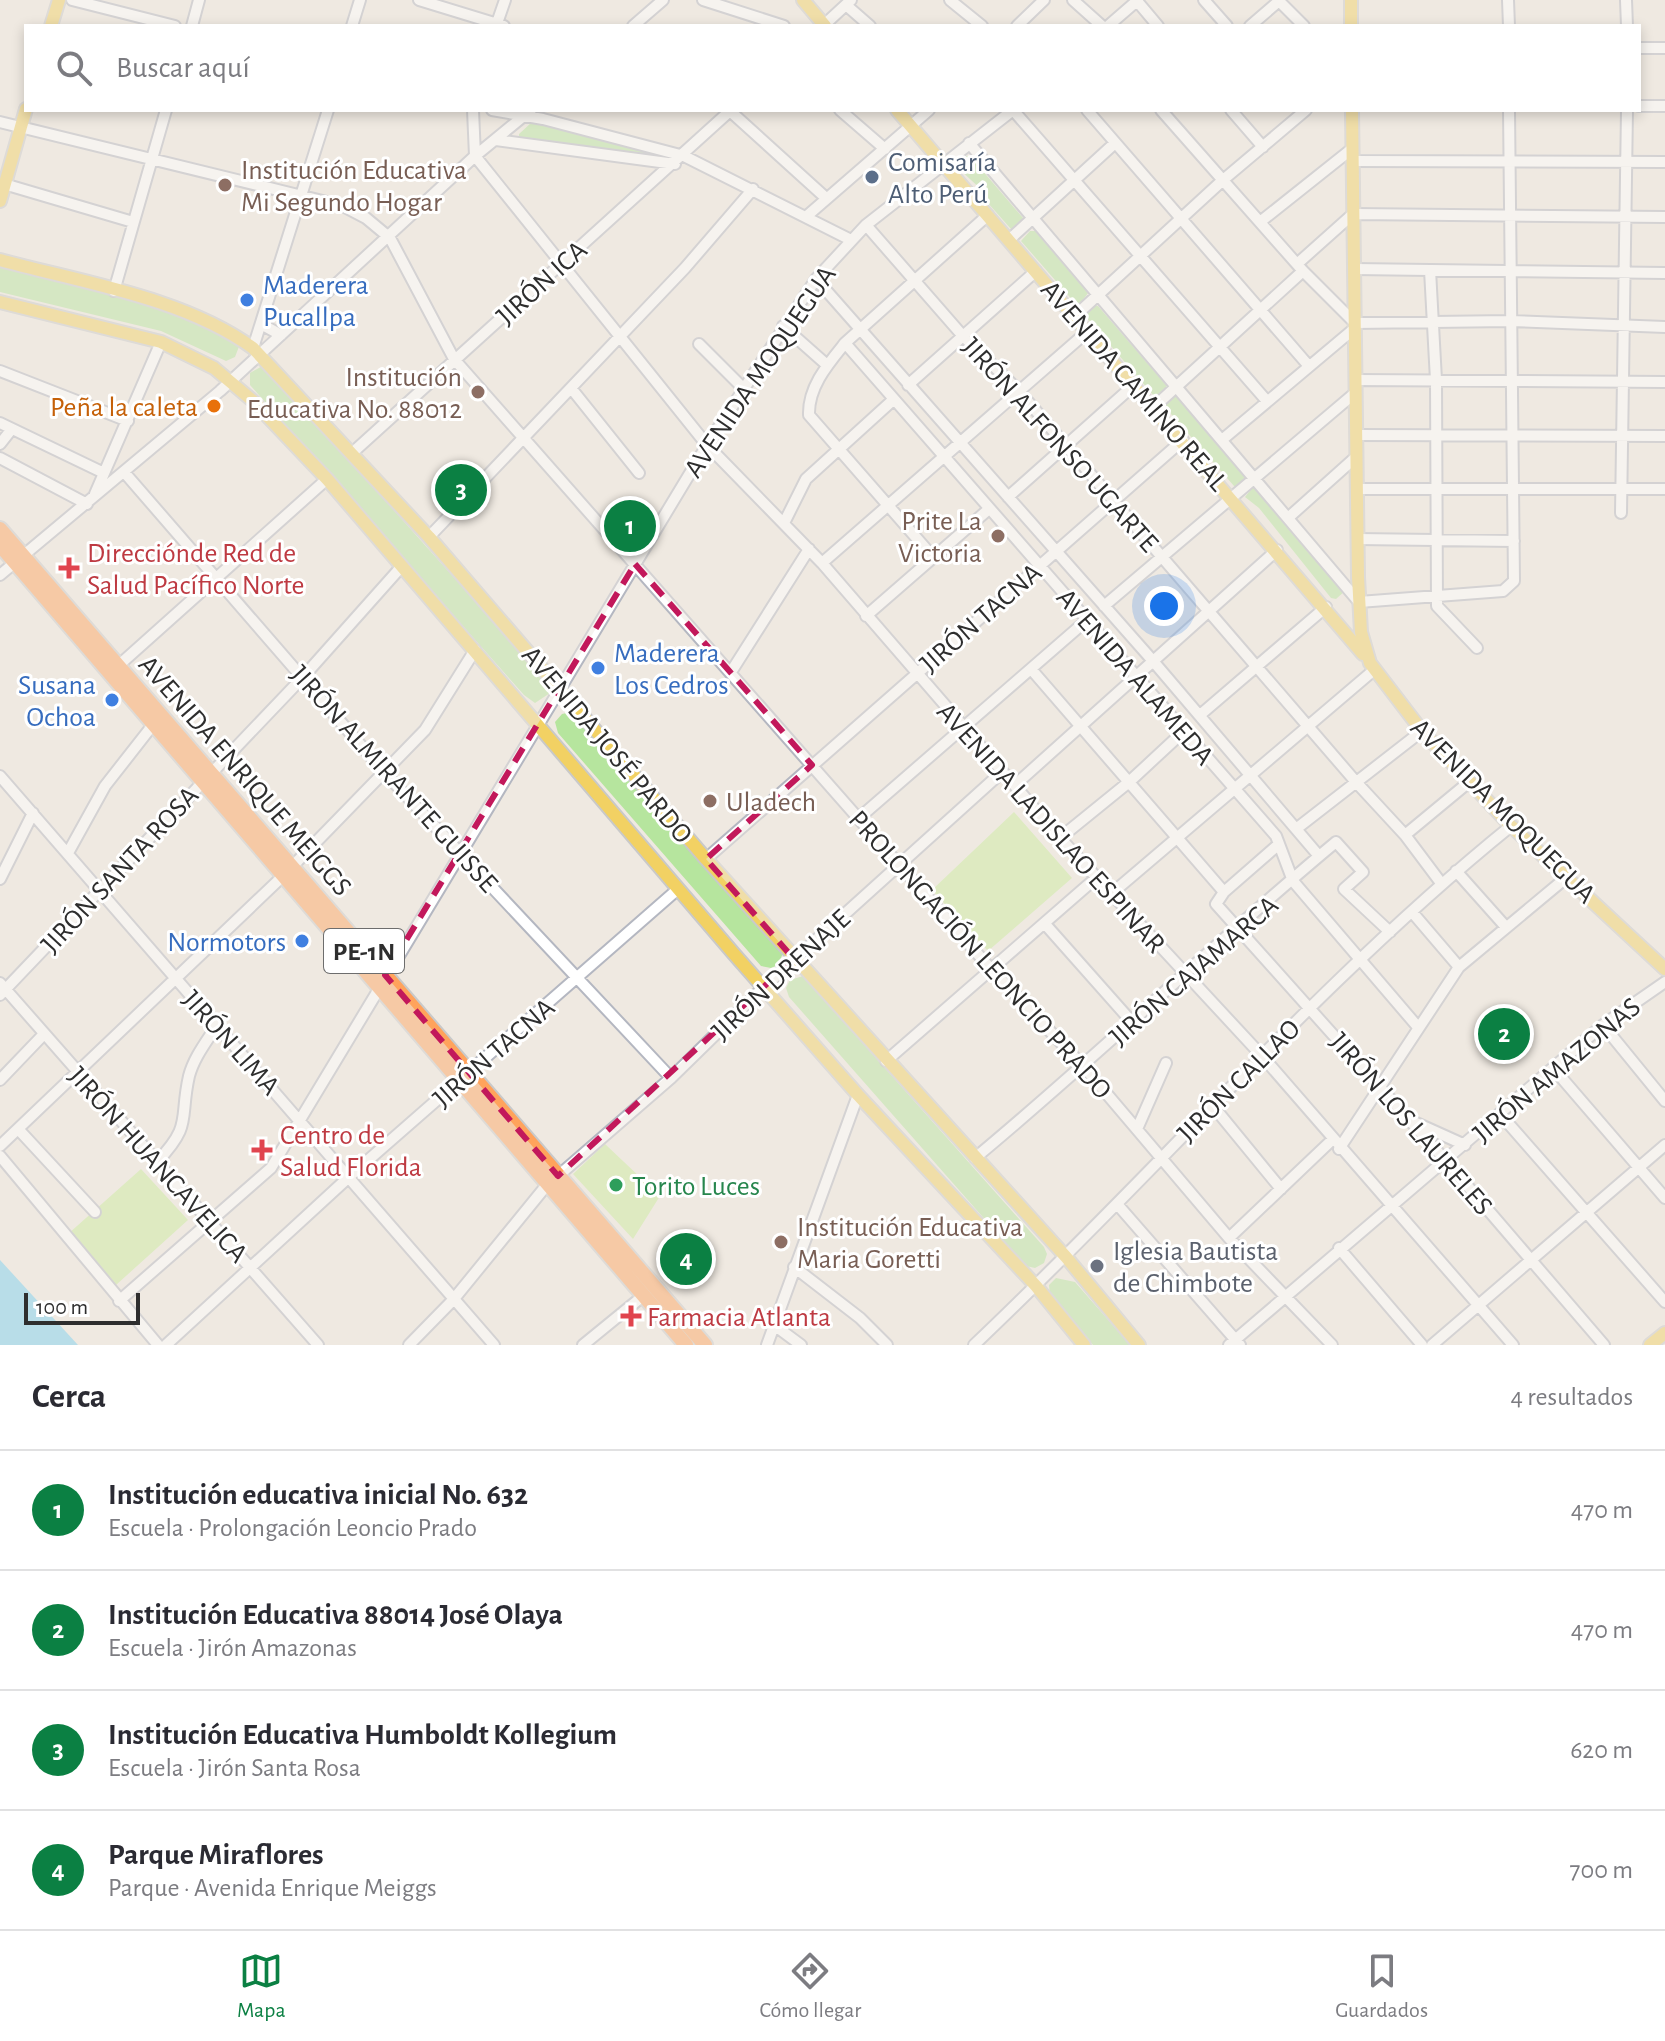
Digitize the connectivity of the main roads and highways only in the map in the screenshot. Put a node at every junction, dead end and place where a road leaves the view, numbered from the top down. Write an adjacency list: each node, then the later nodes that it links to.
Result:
1 (59, 0): 4 (main road)
2 (803, 0): 5 (main road)
3 (1351, 0): 6 (main road)
4 (52, 24)
5 (822, 24)
6 (1351, 24)
7 (25, 112): 10 (main road)
8 (899, 112): 16 (main road, AVENIDA CAMINO REAL)
9 (1352, 112): 16 (main road, AVENIDA MOQUEGUA)
10 (0, 201)
11 (0, 260): 24 (main road, AVENIDA JOSÉ PARDO)
12 (0, 302): 23 (main road, AVENIDA JOSÉ PARDO)
13 (0, 529): 15 (highway, AVENIDA ENRIQUE MEIGGS / PE-1N)
14 (0, 545): 15 (highway, AVENIDA ENRIQUE MEIGGS / PE-1N)
15 (19, 560): 17 (highway, AVENIDA ENRIQUE MEIGGS / PE-1N); 17 (highway, AVENIDA ENRIQUE MEIGGS / PE-1N)
16 (1372, 666): 18 (main road, AVENIDA MOQUEGUA)
17 (205, 778): 19 (highway, AVENIDA ENRIQUE MEIGGS / PE-1N)
18 (1665, 969)
19 (463, 1076): 21 (highway, AVENIDA ENRIQUE MEIGGS / PE-1N); 22 (highway, AVENIDA ENRIQUE MEIGGS / PE-1N)
20 (1665, 1333): 25 (main road)
21 (686, 1345)
22 (705, 1345)
23 (1084, 1345)
24 (1139, 1345)
25 (1650, 1345)

